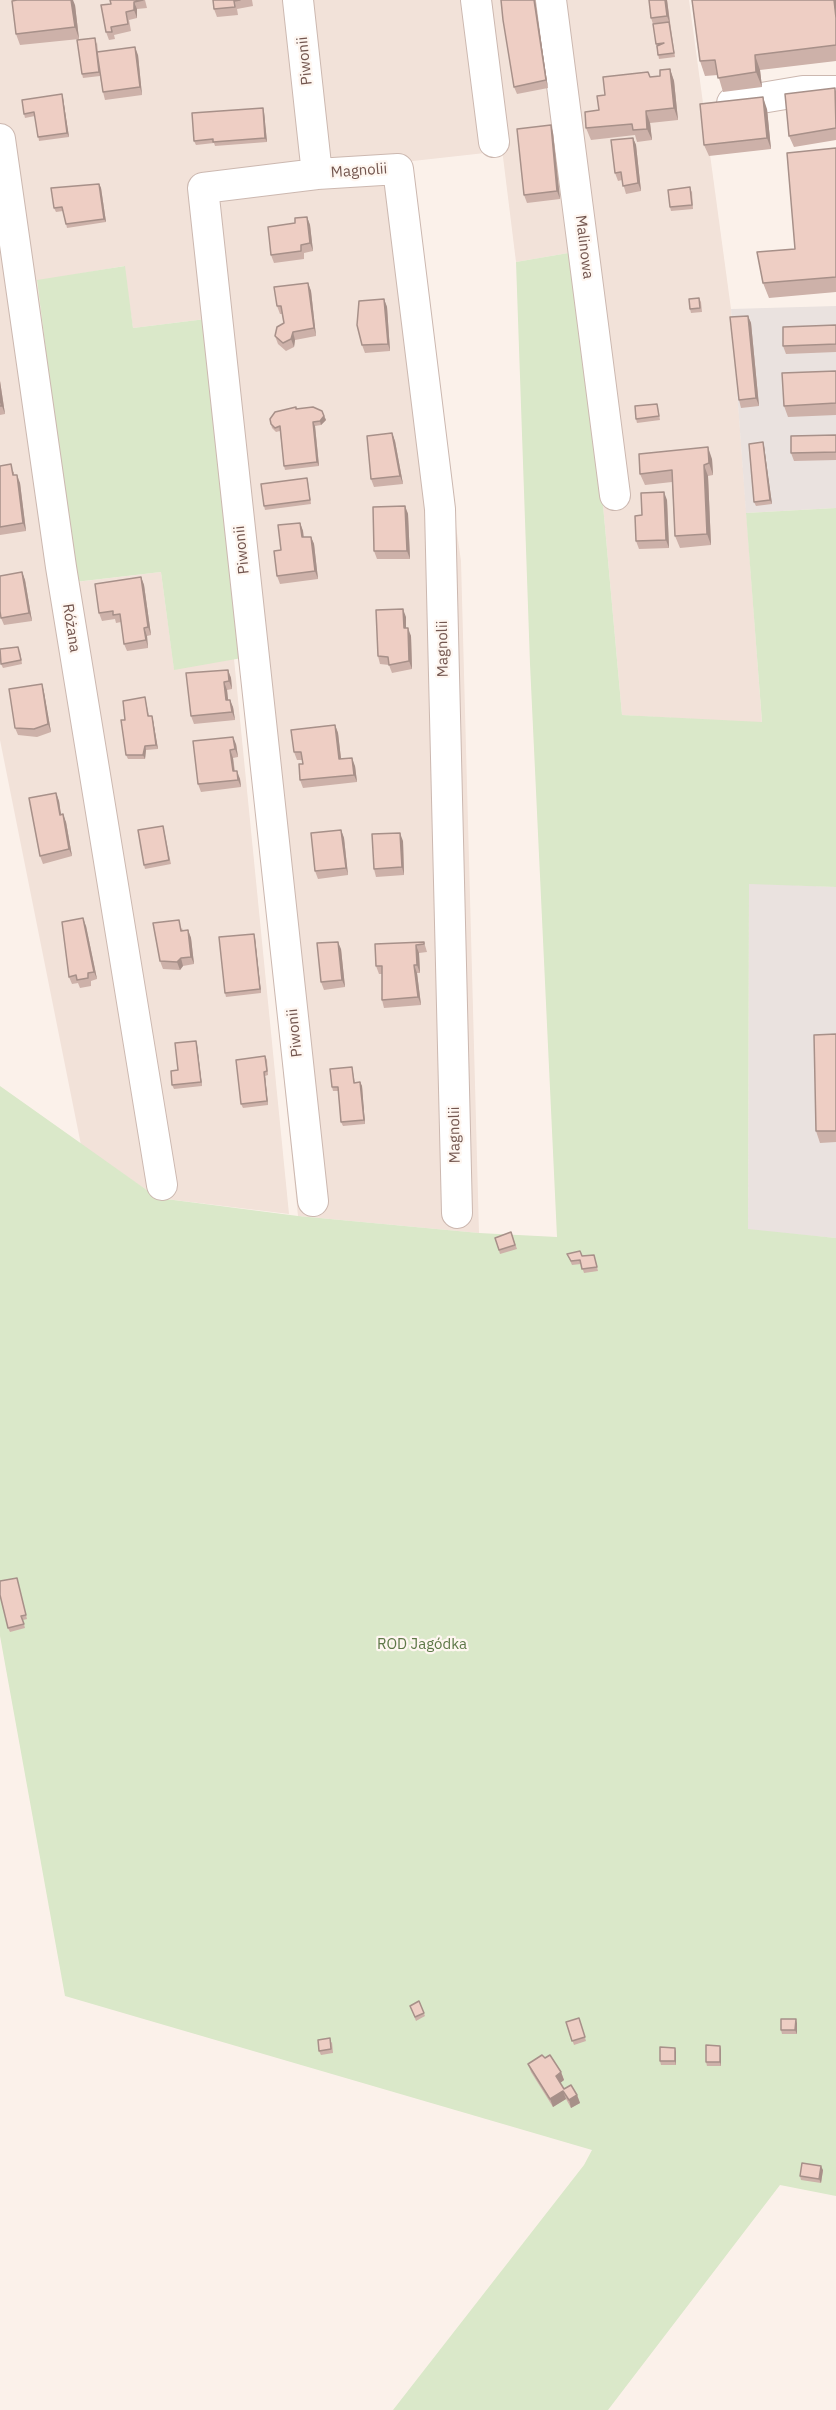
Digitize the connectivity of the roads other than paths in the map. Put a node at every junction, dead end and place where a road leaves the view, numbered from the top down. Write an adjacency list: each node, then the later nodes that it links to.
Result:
1 (298, 0): 10 (street, Piwonii)
2 (476, 0): 9 (street)
3 (551, 0): 11 (street, Malinowa)
4 (836, 71): 5 (street)
5 (768, 77)
6 (836, 91): 7 (street)
7 (732, 103)
8 (0, 139): 12 (street, Różana)
9 (494, 142)
10 (317, 174): 13 (street, Piwonii); 14 (street, Magnolii)
11 (615, 495)
12 (162, 1185)
13 (313, 1201)
14 (458, 1213)

